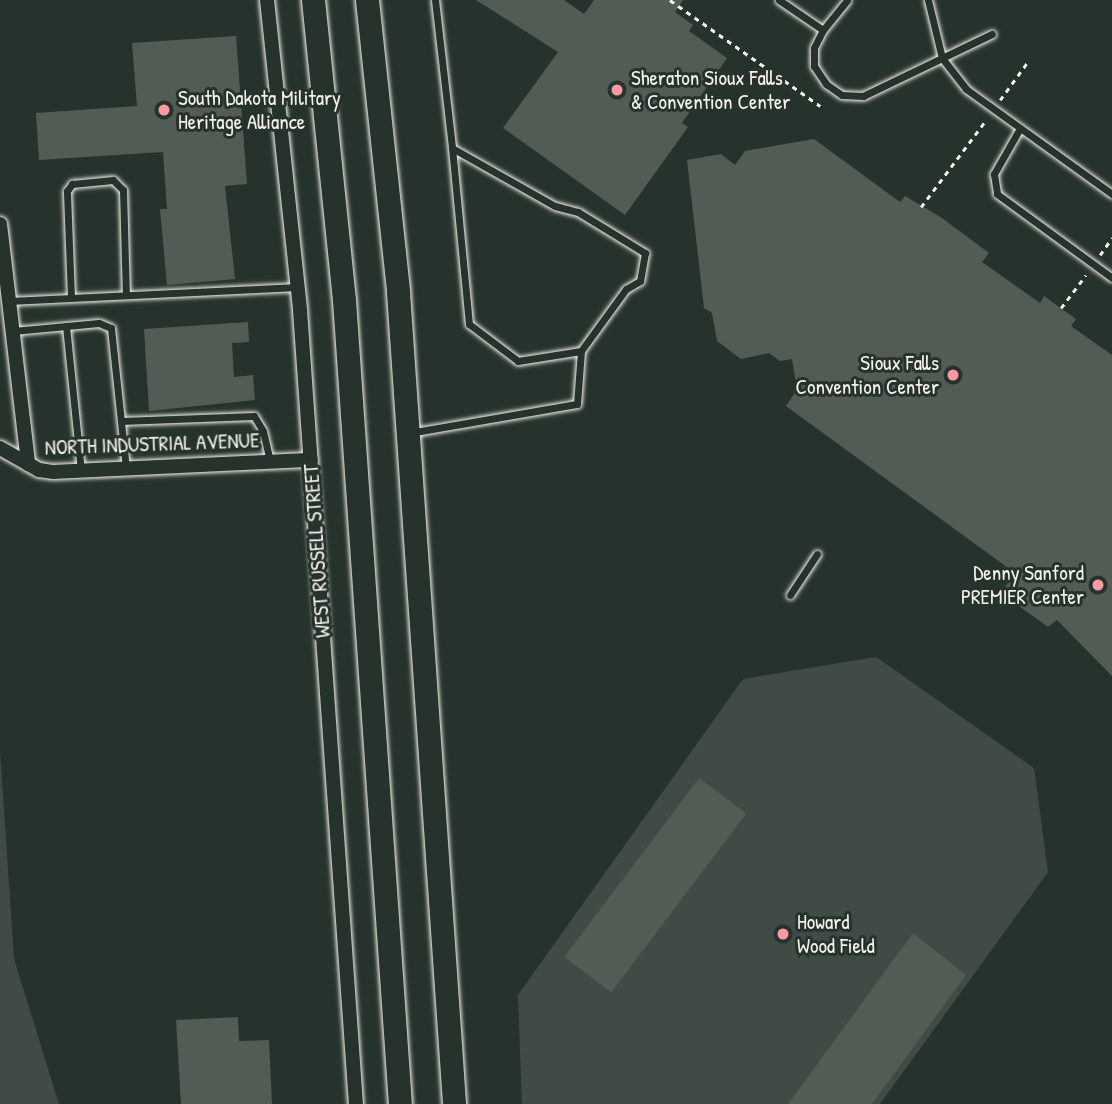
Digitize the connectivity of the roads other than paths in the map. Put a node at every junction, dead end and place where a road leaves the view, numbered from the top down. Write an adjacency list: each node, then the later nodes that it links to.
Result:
1 (267, 0): 16 (street, WEST RUSSELL STREET)
2 (313, 0): 34 (highway)
3 (369, 0): 24 (highway)
4 (435, 0): 12 (lane)
5 (779, 0): 8 (lane)
6 (847, 0): 8 (lane)
7 (928, 0): 10 (lane)
8 (823, 30): 10 (lane)
9 (992, 34): 10 (lane)
10 (942, 58): 11 (lane)
11 (1019, 130): 13 (lane); 15 (lane)
12 (452, 148): 22 (lane); 22 (lane)
13 (1112, 194)
14 (0, 223): 19 (street)
15 (1112, 278)
16 (298, 287): 17 (lane); 26 (street, WEST RUSSELL STREET)
17 (126, 296): 18 (lane); 18 (lane)
18 (71, 297): 19 (lane)
19 (9, 301): 21 (street)
20 (65, 326): 21 (lane); 23 (lane); 30 (lane)
21 (13, 331): 28 (street)
22 (581, 351): 24 (lane)
23 (121, 421): 27 (lane); 29 (lane)
24 (408, 433): 35 (highway)
25 (0, 448): 28 (street, NORTH INDUSTRIAL AVENUE)
26 (311, 460): 27 (street, NORTH INDUSTRIAL AVENUE); 33 (street, WEST RUSSELL STREET)
27 (270, 462): 29 (street, NORTH INDUSTRIAL AVENUE)
28 (29, 464): 30 (street, NORTH INDUSTRIAL AVENUE)
29 (126, 468): 30 (street, NORTH INDUSTRIAL AVENUE)
30 (81, 471)
31 (817, 554): 32 (lane)
32 (790, 595)
33 (356, 1104)
34 (400, 1104)
35 (454, 1104)

